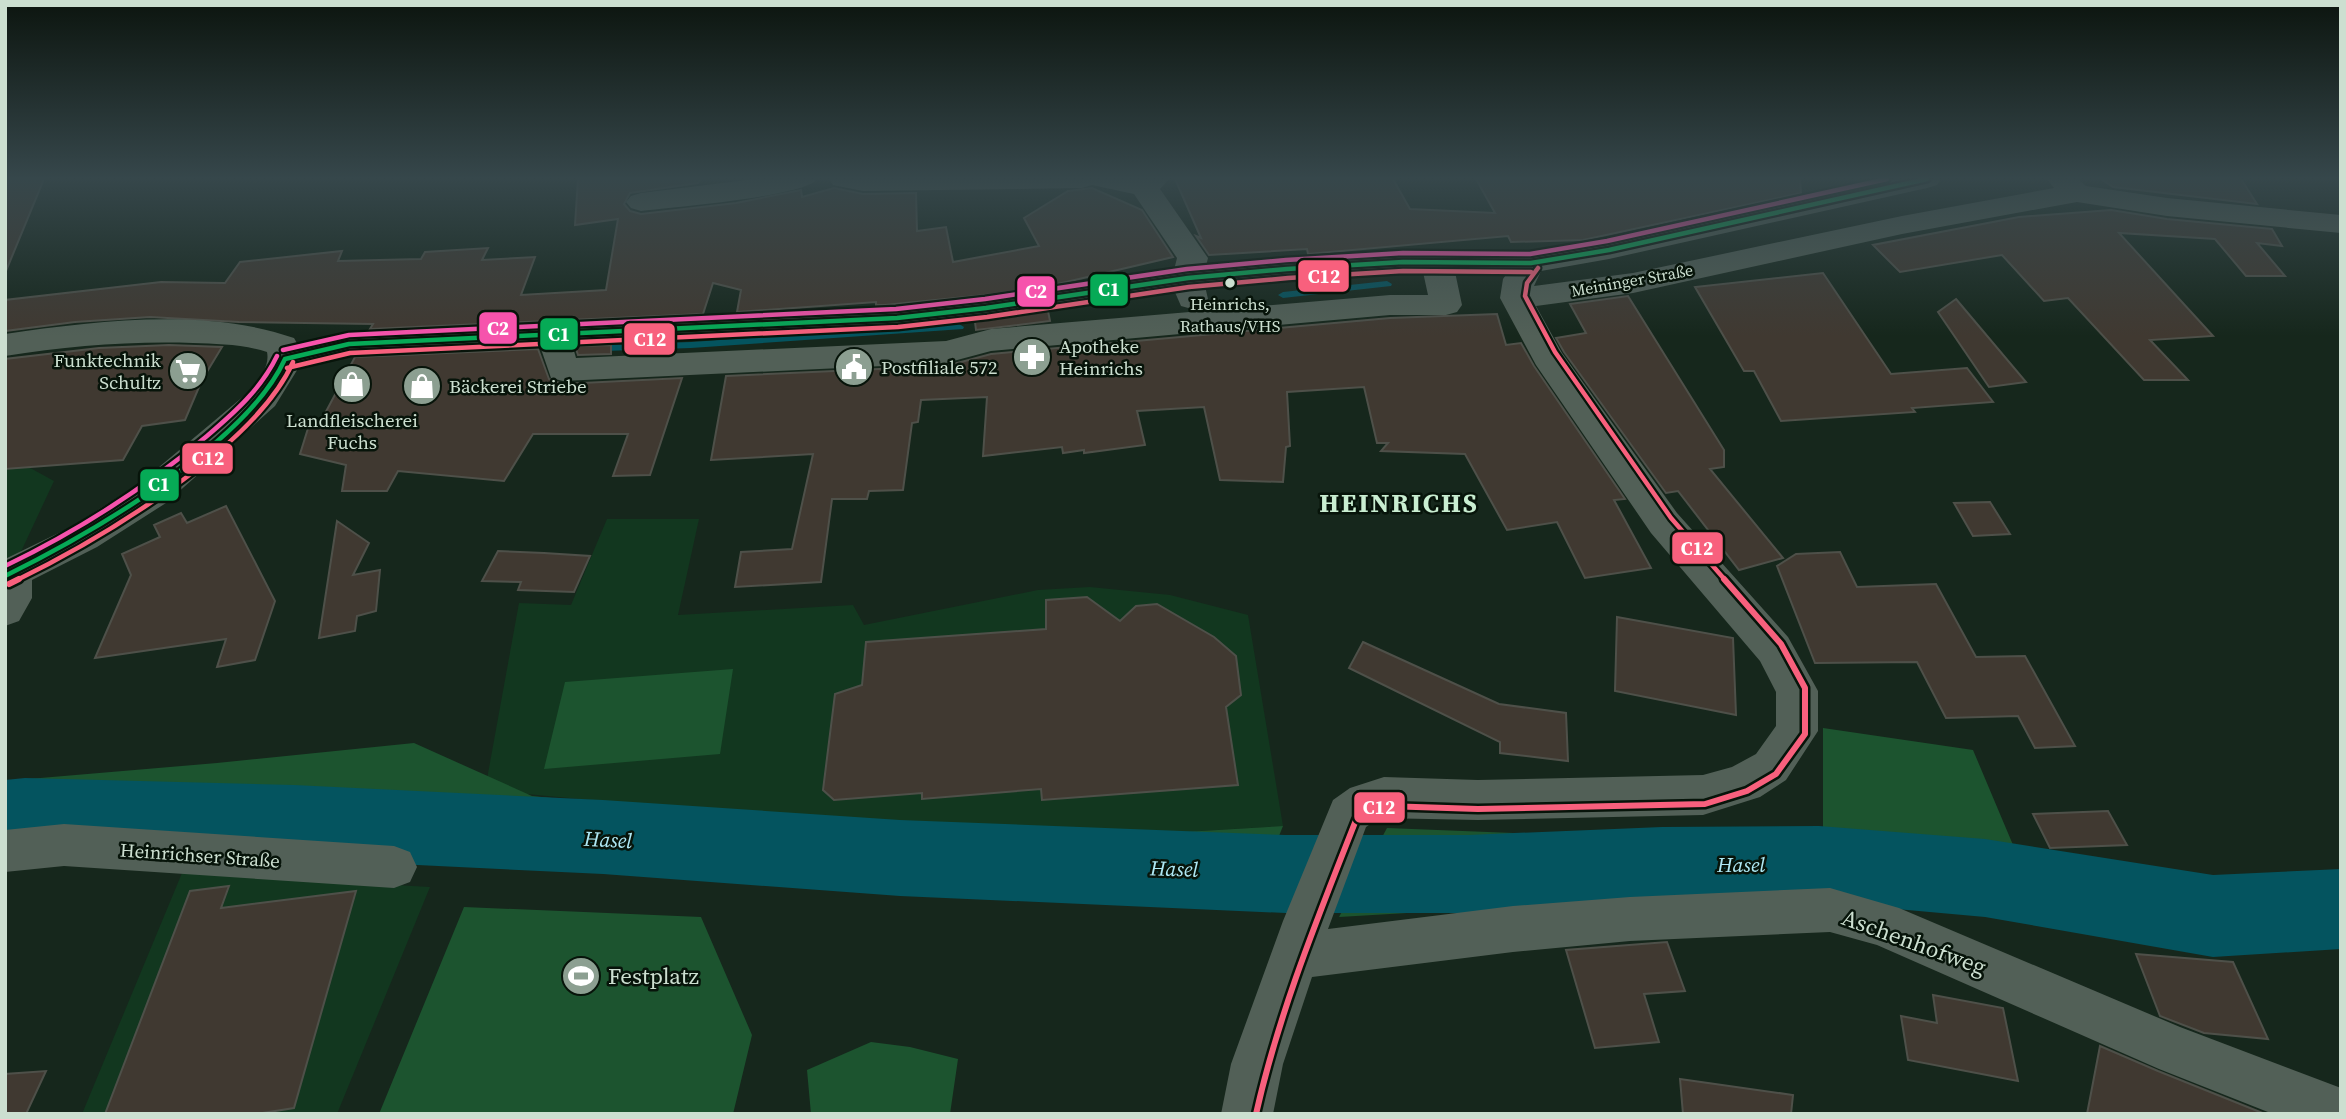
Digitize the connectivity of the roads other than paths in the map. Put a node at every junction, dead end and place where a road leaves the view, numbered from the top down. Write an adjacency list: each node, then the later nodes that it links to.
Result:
1 (1175, 231): 6 (street)
2 (1693, 231): 5 (street, Meininger Straße)
3 (1873, 231): 7 (street, Meininger Straße)
4 (1437, 262): 5 (street, Meininger Straße); 6 (street, Meininger Straße); 8 (street, Meininger Straße)
5 (1531, 263): 7 (street)
6 (1188, 278): 8 (street); 9 (street, Meininger Straße)
7 (1516, 299): 15 (street)
8 (1196, 322): 9 (street, Meininger Straße)
9 (989, 324): 11 (street, Meininger Straße)
10 (5, 345): 11 (street)
11 (285, 359): 12 (street)
12 (8, 586)
13 (5, 851): 14 (street, Heinrichser Straße)
14 (394, 867)
15 (1301, 938): 16 (street); 17 (street, Aschenhofweg)
16 (1247, 1114)
17 (2340, 1114)

